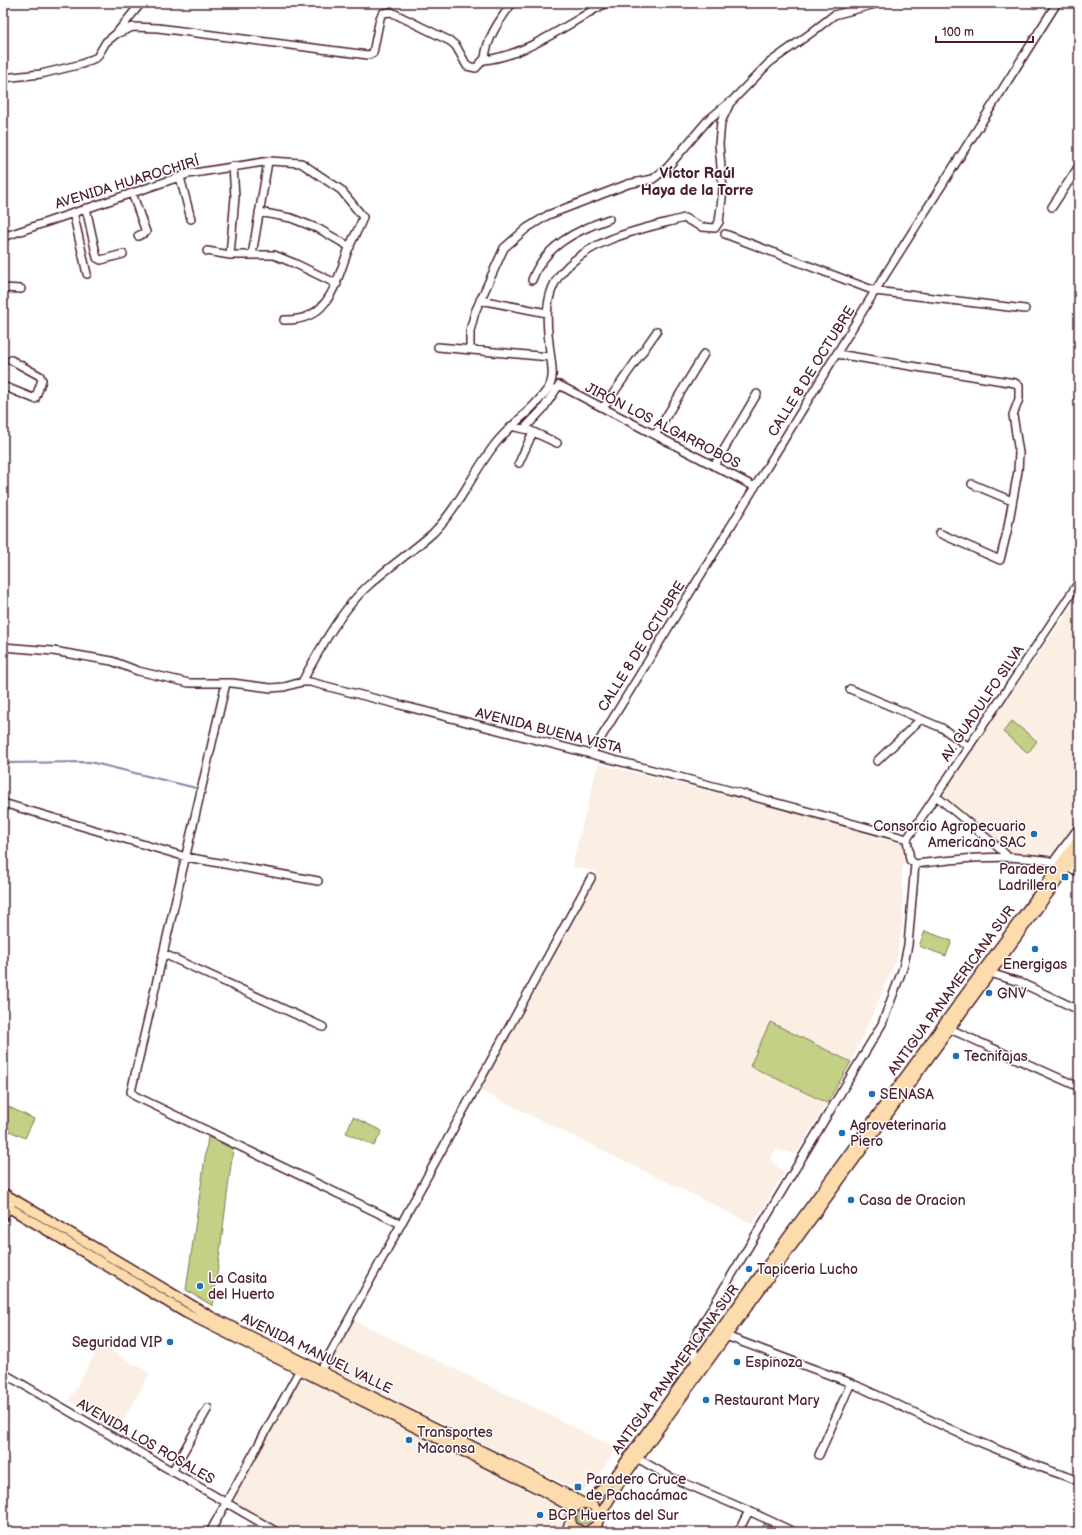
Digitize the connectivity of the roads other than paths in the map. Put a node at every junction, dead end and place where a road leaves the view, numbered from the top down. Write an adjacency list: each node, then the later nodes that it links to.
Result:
1 (141, 3): 6 (street)
2 (512, 3): 7 (street)
3 (606, 3): 7 (street)
4 (879, 3): 9 (street)
5 (1057, 3): 34 (street, CALLE 8 DE OCTUBRE)
6 (116, 34): 7 (street); 8 (street)
7 (484, 60)
8 (3, 78)
9 (736, 97): 35 (street); 37 (street)
10 (268, 162): 11 (street, AVENIDA HUAROCHIRÍ); 18 (street); 24 (street, AVENIDA HUAROCHIRÍ)
11 (234, 166): 13 (street, AVENIDA HUAROCHIRÍ); 27 (street)
12 (1079, 166): 15 (street)
13 (180, 177): 14 (street, AVENIDA HUAROCHIRÍ); 19 (street)
14 (132, 193): 16 (street, AVENIDA HUAROCHIRÍ); 22 (street)
15 (1052, 207)
16 (86, 208): 17 (street, AVENIDA HUAROCHIRÍ); 26 (street)
17 (73, 212): 23 (street, AVENIDA HUAROCHIRÍ); 29 (street)
18 (259, 212): 24 (street); 28 (street)
19 (191, 219)
20 (609, 219): 30 (street)
21 (725, 234): 34 (street)
22 (138, 236)
23 (3, 237)
24 (350, 247): 31 (street)
25 (206, 251): 27 (street)
26 (123, 254)
27 (230, 255): 28 (street)
28 (252, 255): 31 (street)
29 (87, 274)
30 (532, 280)
31 (336, 284): 38 (street)
32 (3, 288): 33 (street)
33 (21, 289)
34 (875, 291): 36 (street); 43 (street, CALLE 8 DE OCTUBRE)
35 (480, 300): 37 (street); 41 (street)
36 (1026, 309)
37 (547, 313): 44 (street)
38 (284, 320)
39 (657, 331): 48 (street)
40 (438, 347): 41 (street)
41 (470, 350): 44 (street)
42 (704, 354): 52 (street)
43 (837, 354): 57 (street, CALLE 8 DE OCTUBRE); 58 (street)
44 (550, 358): 49 (street)
45 (11, 360): 46 (street)
46 (3, 386)
47 (757, 394): 55 (street)
48 (603, 408): 50 (street, JIRÓN LOS ALGARROBOS); 52 (street, JIRÓN LOS ALGARROBOS)
49 (511, 426): 50 (street); 62 (street)
50 (524, 429): 51 (street)
51 (533, 432): 53 (street); 54 (street)
52 (655, 435): 55 (street, JIRÓN LOS ALGARROBOS)
53 (557, 443)
54 (519, 463)
55 (714, 466): 57 (street, JIRÓN LOS ALGARROBOS)
56 (972, 484): 58 (street)
57 (755, 487): 67 (street, CALLE 8 DE OCTUBRE)
58 (1012, 501): 59 (street)
59 (939, 533)
60 (1079, 582): 66 (street, AV. GUADULFO SILVA)
61 (3, 646): 63 (street, AVENIDA BUENA VISTA)
62 (302, 682): 63 (street, AVENIDA BUENA VISTA); 67 (street, AVENIDA BUENA VISTA)
63 (226, 683): 75 (street)
64 (850, 689): 65 (street)
65 (921, 719): 66 (street); 68 (street)
66 (969, 747): 69 (street, AV. GUADULFO SILVA)
67 (591, 754): 72 (street, AVENIDA BUENA VISTA)
68 (877, 761)
69 (936, 796): 72 (street, AV. GUADULFO SILVA); 76 (street)
70 (3, 803): 75 (street)
71 (1079, 826): 78 (street)
72 (907, 839): 77 (street)
73 (1079, 839): 78 (main road, ANTIGUA PANAMERICANA SUR)
74 (1079, 851): 78 (main road, ANTIGUA PANAMERICANA SUR)
75 (186, 857): 81 (street); 82 (street)
76 (1008, 858): 77 (street); 78 (street)
77 (915, 864): 94 (street)
78 (1061, 865): 79 (street); 83 (main road, ANTIGUA PANAMERICANA SUR); 88 (main road, ANTIGUA PANAMERICANA SUR)
79 (1079, 872)
80 (591, 878): 92 (street)
81 (318, 881)
82 (164, 954): 85 (street); 92 (street)
83 (990, 974): 84 (street); 86 (main road, ANTIGUA PANAMERICANA SUR)
84 (1079, 1010)
85 (323, 1027)
86 (950, 1029): 87 (street); 88 (main road, ANTIGUA PANAMERICANA SUR)
87 (1079, 1086)
88 (859, 1147): 93 (main road, ANTIGUA PANAMERICANA SUR); 94 (main road, ANTIGUA PANAMERICANA SUR)
89 (3, 1193): 90 (main road, AVENIDA MANUEL VALLE)
90 (8, 1204): 91 (street); 95 (main road, AVENIDA MANUEL VALLE)
91 (3, 1218)
92 (401, 1224): 96 (street)
93 (726, 1336): 98 (main road, ANTIGUA PANAMERICANA SUR); 99 (street)
94 (696, 1363): 98 (main road, ANTIGUA PANAMERICANA SUR)
95 (302, 1366): 96 (main road, AVENIDA MANUEL VALLE); 105 (main road, AVENIDA MANUEL VALLE); 106 (street)
96 (321, 1370): 105 (main road, AVENIDA MANUEL VALLE)
97 (3, 1373): 103 (street, AVENIDA LOS ROSALES)
98 (687, 1383): 102 (main road, ANTIGUA PANAMERICANA SUR); 107 (main road, ANTIGUA PANAMERICANA SUR)
99 (851, 1384): 101 (street); 104 (street)
100 (208, 1408): 103 (street)
101 (819, 1455)
102 (638, 1458): 109 (street); 110 (main road, ANTIGUA PANAMERICANA SUR)
103 (172, 1472): 106 (street, AVENIDA LOS ROSALES)
104 (1079, 1481)
105 (545, 1487): 107 (main road, AVENIDA MANUEL VALLE); 108 (main road, AVENIDA MANUEL VALLE)
106 (226, 1503): 112 (street); 113 (street, AVENIDA LOS ROSALES)
107 (585, 1503): 108 (main road); 110 (main road)
108 (573, 1508): 111 (main road)
109 (749, 1511): 116 (street); 117 (street)
110 (599, 1517): 115 (main road)
111 (571, 1526): 114 (street); 115 (main road)
112 (210, 1532)
113 (276, 1532)
114 (565, 1532)
115 (587, 1532)
116 (738, 1532)
117 (794, 1532)

